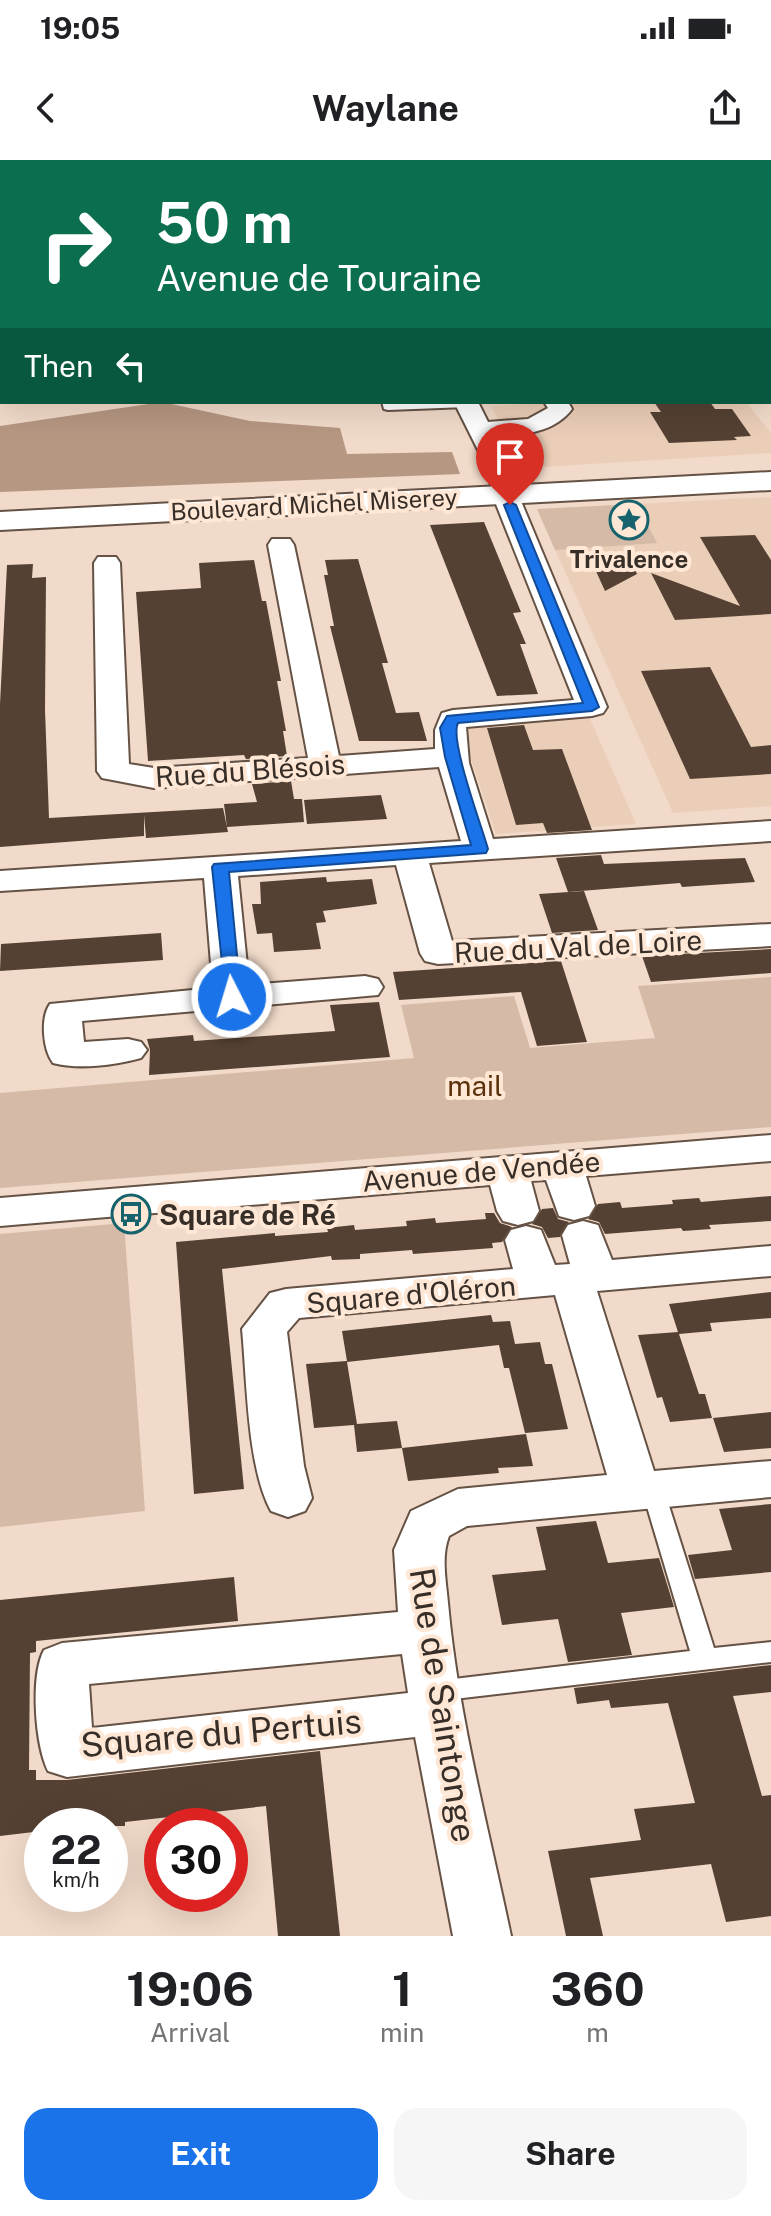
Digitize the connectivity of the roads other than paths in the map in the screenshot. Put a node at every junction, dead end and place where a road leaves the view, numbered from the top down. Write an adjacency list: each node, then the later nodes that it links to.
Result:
1 (387, 404): 2 (lane)
2 (446, 404)
3 (466, 404): 5 (street)
4 (557, 404): 5 (street)
5 (479, 429): 8 (street)
6 (771, 469): 8 (street, Boulevard Michel Miserey)
7 (771, 481): 8 (street, Boulevard Michel Miserey)
8 (504, 488): 9 (street, Boulevard Michel Miserey); 10 (street, Boulevard Michel Miserey); 13 (street)
9 (0, 507)
10 (0, 521)
11 (281, 545): 14 (street)
12 (107, 563): 14 (street, Rue du Blésois)
13 (453, 757): 14 (street, Rue du Blésois); 16 (street)
14 (325, 765)
15 (771, 831): 16 (street)
16 (480, 849): 17 (street)
17 (410, 856): 18 (street); 20 (street, Rue du Val de Loire)
18 (220, 867): 19 (street); 22 (street)
19 (0, 881)
20 (771, 935)
21 (365, 987): 22 (street)
22 (232, 997): 23 (street)
23 (128, 1050)
24 (771, 1148): 25 (street, Avenue de Vendée)
25 (562, 1164): 26 (street, Avenue de Vendée); 28 (street)
26 (507, 1169): 27 (street, Avenue de Vendée); 28 (street)
27 (0, 1212)
28 (573, 1256): 29 (street, Square d'Oléron); 31 (street); 32 (street, Square d'Oléron)
29 (771, 1261)
30 (771, 1479): 31 (street, Rue de Saintonge)
31 (644, 1490): 33 (street, Rue de Saintonge); 35 (lane)
32 (288, 1498)
33 (425, 1631): 36 (street, Rue de Saintonge); 36 (street, Square du Pertuis)
34 (771, 1652): 35 (lane)
35 (705, 1660): 36 (lane)
36 (436, 1702): 37 (street, Rue de Saintonge)
37 (482, 1936)

